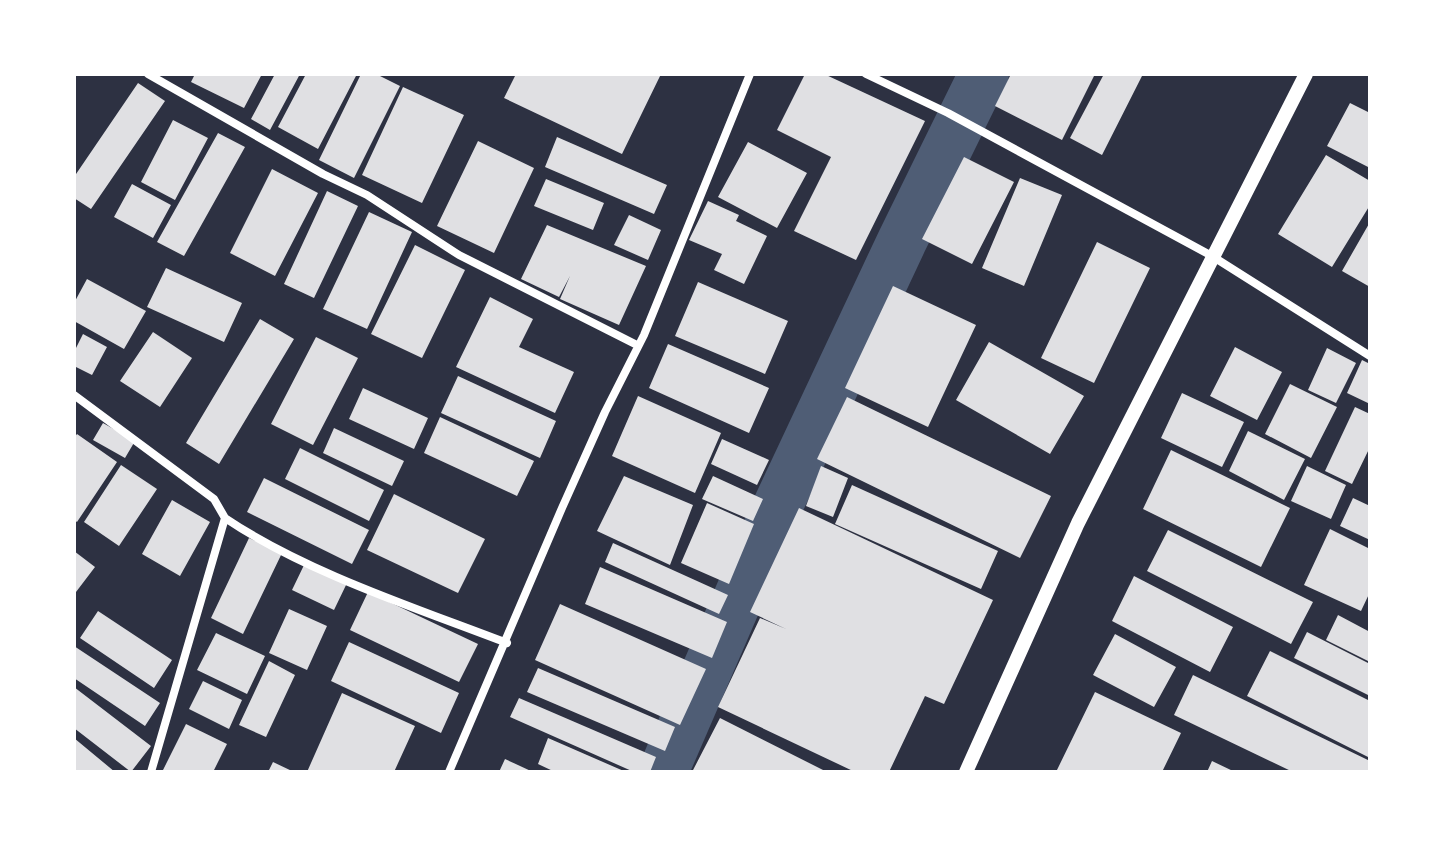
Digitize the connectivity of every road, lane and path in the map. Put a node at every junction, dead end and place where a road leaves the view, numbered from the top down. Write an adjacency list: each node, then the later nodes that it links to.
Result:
1 (148, 74): 6 (street)
2 (750, 74): 6 (street)
3 (866, 74): 5 (street)
4 (1306, 74): 5 (street)
5 (1212, 256): 7 (street); 13 (street)
6 (637, 345): 10 (street)
7 (1370, 356)
8 (74, 395): 9 (street)
9 (225, 518): 10 (street); 11 (street)
10 (507, 643): 12 (street)
11 (151, 772)
12 (449, 772)
13 (966, 772)

